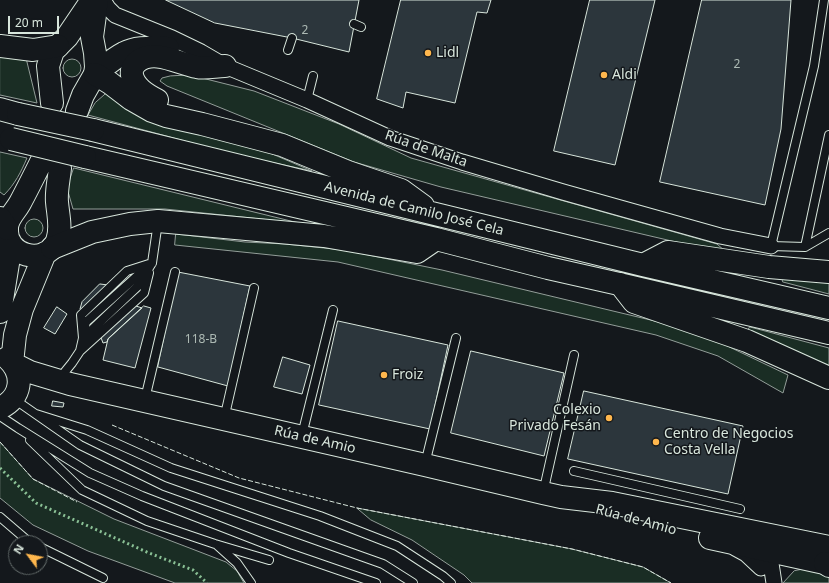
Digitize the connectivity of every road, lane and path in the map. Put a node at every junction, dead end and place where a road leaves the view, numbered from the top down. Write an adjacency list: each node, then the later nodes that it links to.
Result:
1 (92, 0): 7 (main road)
2 (97, 0): 10 (main road)
3 (102, 0): 9 (street, Rúa de Malta)
4 (824, 0): 24 (lane)
5 (292, 38): 8 (lane)
6 (0, 46): 7 (main road)
7 (58, 46): 13 (main road)
8 (288, 50)
9 (225, 66): 10 (main road); 12 (street, Rúa de Malta); 16 (main road)
10 (95, 74): 15 (main road); 16 (main road)
11 (313, 76): 12 (lane)
12 (307, 100): 24 (street, Rúa de Malta)
13 (52, 102)
14 (9, 111): 19 (main road, Avenida de Camilo José Cela, bridge)
15 (77, 111)
16 (202, 124): 19 (main road)
17 (829, 135): 25 (lane)
18 (5, 137): 23 (main road, Avenida de Camilo José Cela, bridge)
19 (432, 213): 28 (main road, Avenida de Camilo José Cela)
20 (158, 221): 23 (main road); 26 (main road); 27 (lane)
21 (6, 231): 26 (main road); 26 (main road); 35 (main road)
22 (829, 233): 25 (lane)
23 (436, 239): 31 (main road, Avenida de Camilo José Cela)
24 (771, 246): 25 (lane)
25 (805, 247)
26 (49, 250): 41 (main road)
27 (152, 263): 37 (lane); 37 (lane); 39 (lane)
28 (643, 265): 30 (main road); 33 (main road, Avenida de Camilo José Cela)
29 (174, 272): 45 (lane)
30 (829, 272)
31 (620, 284): 36 (main road, Avenida de Camilo José Cela); 42 (main road)
32 (254, 288): 48 (lane)
33 (829, 308)
34 (333, 310): 50 (lane)
35 (0, 312)
36 (829, 333)
37 (83, 338): 39 (lane)
38 (456, 338): 51 (lane)
39 (80, 351): 43 (lane)
40 (574, 355): 53 (lane)
41 (6, 359): 43 (main road, Rúa de Amio); 44 (main road)
42 (829, 378)
43 (64, 382): 44 (main road, Rúa de Amio); 45 (main road, Rúa de Amio)
44 (10, 399): 46 (lane)
45 (145, 400): 48 (main road, Rúa de Amio)
46 (36, 414): 67 (lane); 68 (lane)
47 (0, 416): 49 (lane)
48 (224, 420): 50 (main road, Rúa de Amio)
49 (18, 428): 58 (lane); 66 (lane)
50 (301, 437): 51 (main road, Rúa de Amio)
51 (425, 465): 53 (main road, Rúa de Amio)
52 (574, 471): 54 (lane)
53 (552, 495): 56 (main road, Rúa de Amio); 61 (main road, Rúa de Amio)
54 (740, 509)
55 (0, 517): 57 (lane)
56 (695, 520): 61 (street, Rúa de Amio); 63 (main road, Rúa de Amio)
57 (21, 535)
58 (215, 544): 62 (lane); 65 (lane)
59 (48, 551): 64 (lane)
60 (804, 558): 61 (main road, Rúa de Amio); 63 (main road, Rúa de Amio); 69 (street)
61 (763, 559): 63 (street, Rúa de Amio); 69 (street)
62 (269, 560)
63 (828, 560)
64 (103, 578)
65 (251, 583)
66 (376, 583)
67 (413, 583)
68 (451, 583)
69 (772, 583)

